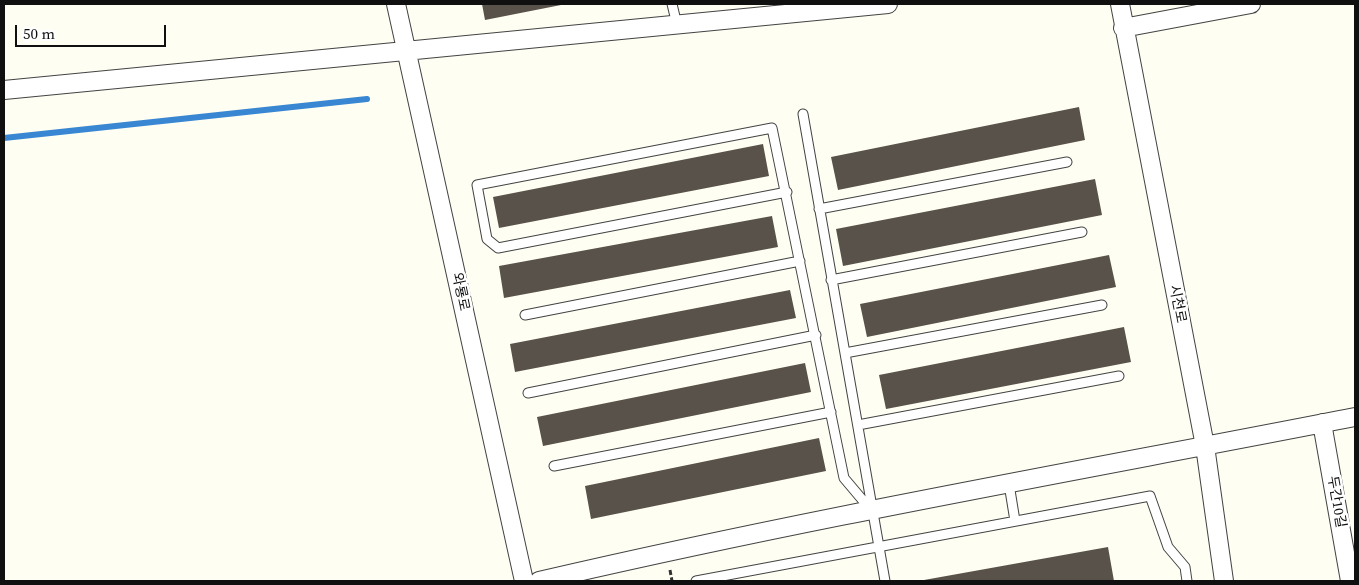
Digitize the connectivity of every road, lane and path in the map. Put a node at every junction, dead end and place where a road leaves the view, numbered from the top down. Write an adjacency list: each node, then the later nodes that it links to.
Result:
1 (396, 4): 9 (street, 와룡로)
2 (672, 4): 7 (lane)
3 (888, 4): 6 (street)
4 (1120, 4): 8 (street, 시천로)
5 (1251, 4): 8 (street)
6 (781, 9): 7 (street)
7 (677, 24): 9 (street)
8 (1123, 28): 28 (street, 시천로)
9 (407, 50): 10 (street); 34 (street, 와룡로)
10 (4, 90)
11 (803, 114): 14 (lane)
12 (1067, 162): 14 (lane)
13 (787, 192): 13 (lane); 16 (lane)
14 (819, 209): 17 (lane)
15 (1082, 232): 17 (lane)
16 (800, 261): 19 (lane); 20 (lane)
17 (831, 280): 21 (lane)
18 (1102, 305): 21 (lane)
19 (525, 315)
20 (816, 335): 23 (lane); 24 (lane)
21 (845, 353): 27 (lane)
22 (1119, 376): 27 (lane)
23 (528, 393)
24 (831, 412): 29 (lane); 31 (lane)
25 (1355, 417): 26 (street)
26 (1322, 423): 28 (street); 40 (street, 두간10길)
27 (858, 425): 31 (lane)
28 (1205, 446): 30 (street); 39 (street, 시천로)
29 (554, 466)
30 (1009, 484): 31 (street); 32 (lane)
31 (871, 510): 33 (lane); 35 (street)
32 (1015, 521): 33 (lane); 38 (lane)
33 (878, 549): 36 (lane); 37 (lane)
34 (524, 581)
35 (539, 581)
36 (696, 581)
37 (885, 581)
38 (1187, 581)
39 (1224, 581)
40 (1350, 581)

